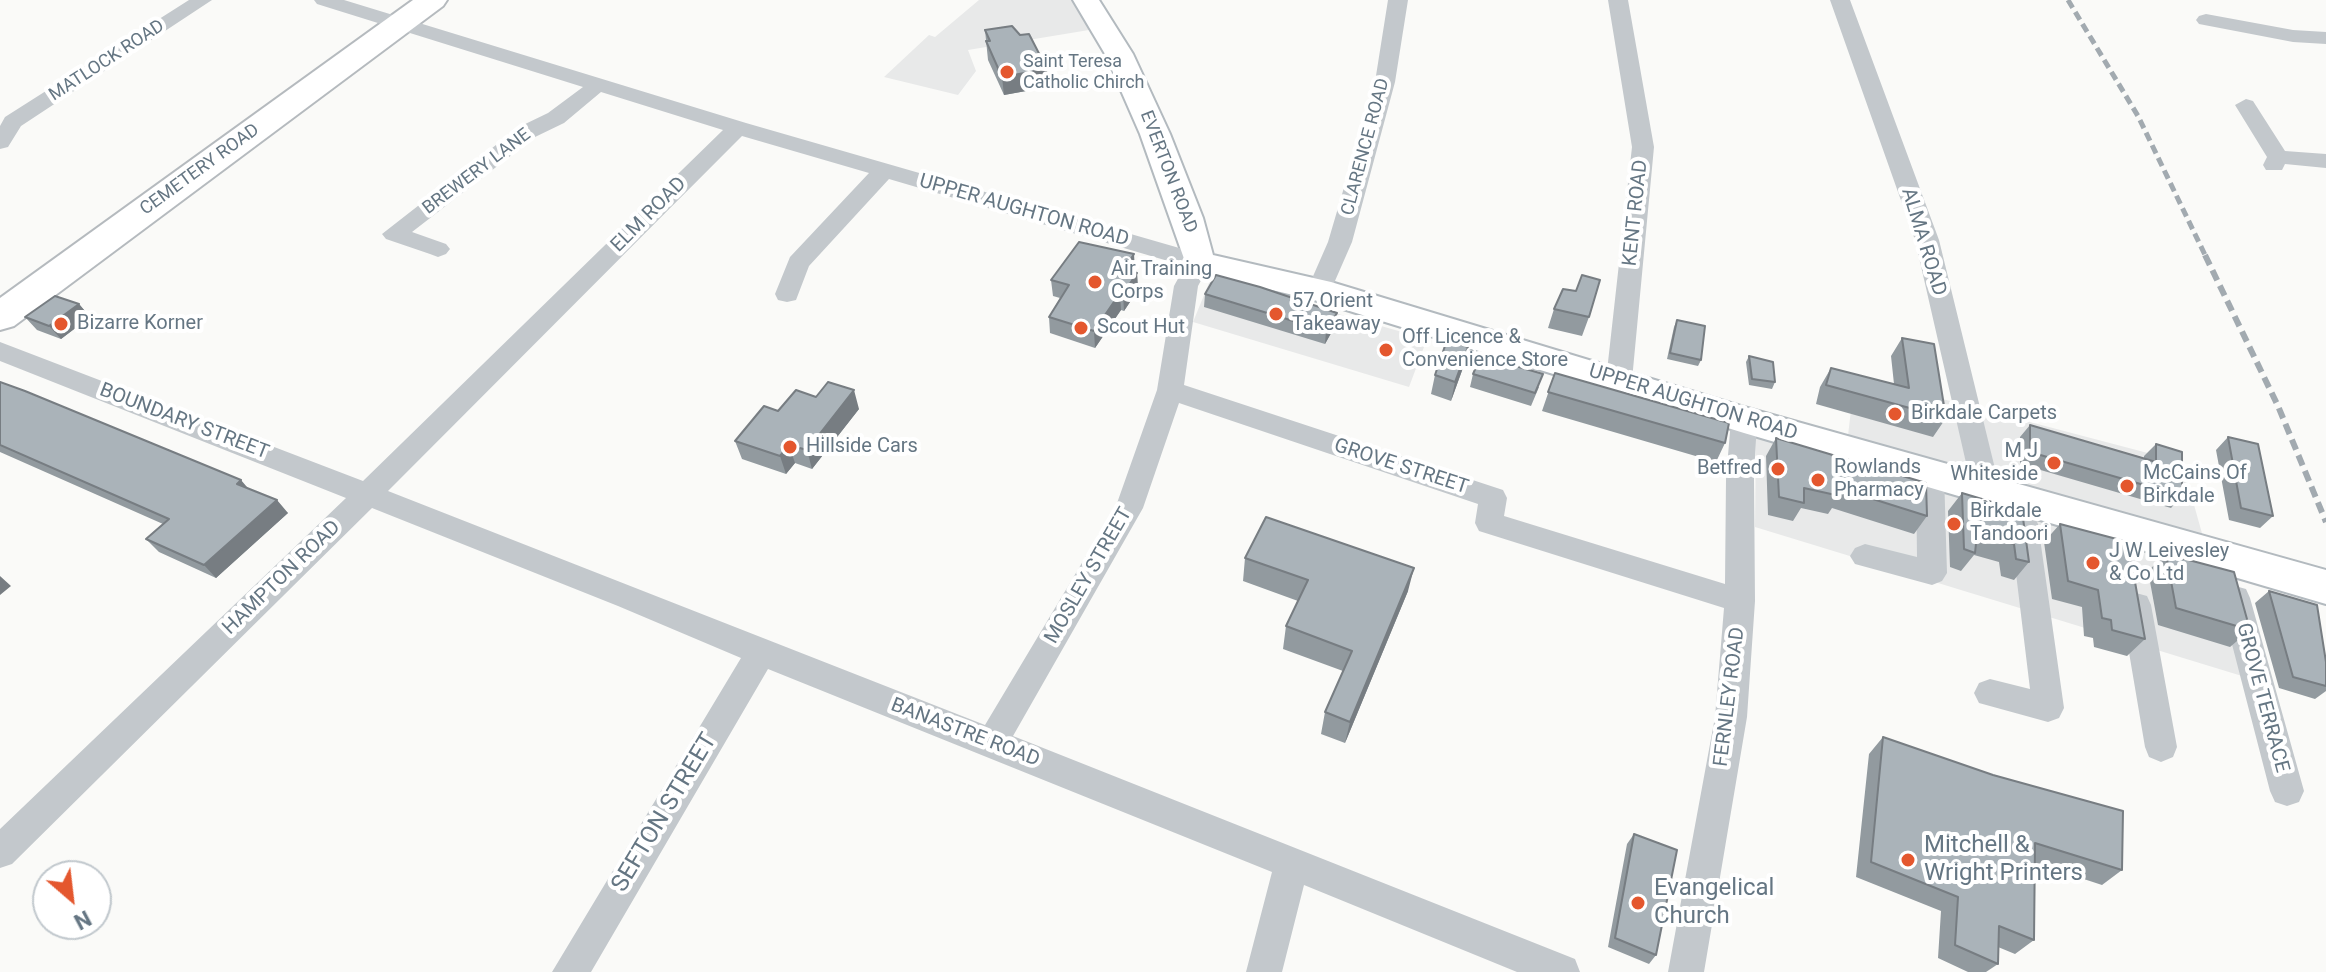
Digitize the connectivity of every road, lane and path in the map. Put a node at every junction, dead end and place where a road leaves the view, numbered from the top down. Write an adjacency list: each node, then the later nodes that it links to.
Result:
1 (202, 0): 13 (street, MATLOCK ROAD)
2 (324, 0): 9 (street, UPPER AUGHTON ROAD)
3 (432, 0): 9 (main road, CEMETERY ROAD)
4 (1086, 0): 19 (main road, EVERTON ROAD)
5 (1398, 0): 20 (street, CLARENCE ROAD)
6 (1618, 0): 25 (street, KENT ROAD)
7 (1840, 0): 29 (street, ALMA ROAD)
8 (2192, 0): 10 (street)
9 (401, 22): 11 (street, UPPER AUGHTON ROAD); 23 (main road, CEMETERY ROAD)
10 (2326, 38)
11 (599, 84): 14 (street, UPPER AUGHTON ROAD); 18 (street, BREWERY LANE)
12 (2246, 105): 16 (street)
13 (6, 122): 15 (street)
14 (738, 128): 17 (street, UPPER AUGHTON ROAD); 22 (street, ELM ROAD)
15 (0, 142)
16 (2326, 161)
17 (885, 170): 19 (street, UPPER AUGHTON ROAD); 21 (street)
18 (438, 249)
19 (1199, 262): 20 (main road, UPPER AUGHTON ROAD); 26 (street, MOSLEY STREET)
20 (1319, 290): 25 (main road, UPPER AUGHTON ROAD)
21 (787, 294)
22 (561, 302): 30 (street, HAMPTON ROAD)
23 (0, 317)
24 (0, 351): 30 (street, BOUNDARY STREET)
25 (1619, 380): 27 (main road, UPPER AUGHTON ROAD)
26 (1170, 390): 36 (street, GROVE STREET); 39 (street, MOSLEY STREET)
27 (1744, 420): 28 (main road, UPPER AUGHTON ROAD); 36 (street, FERNLEY ROAD)
28 (1930, 473): 29 (main road, UPPER AUGHTON ROAD); 33 (street)
29 (1986, 489): 31 (main road, UPPER AUGHTON ROAD)
30 (368, 494): 37 (street, BANASTRE ROAD); 42 (street, HAMPTON ROAD)
31 (2021, 499): 32 (main road, UPPER AUGHTON ROAD); 38 (street)
32 (2128, 555): 34 (main road, UPPER AUGHTON ROAD); 40 (street)
33 (1865, 556)
34 (2225, 559): 35 (main road, UPPER AUGHTON ROAD); 41 (street, GROVE TERRACE)
35 (2326, 587)
36 (1740, 601): 47 (street, FERNLEY ROAD)
37 (761, 653): 39 (street, BANASTRE ROAD); 44 (street, SEFTON STREET)
38 (1990, 693)
39 (992, 743): 43 (street, BANASTRE ROAD)
40 (2161, 747)
41 (2287, 791)
42 (0, 852)
43 (1291, 865): 45 (street); 46 (street, BANASTRE ROAD)
44 (570, 972)
45 (1264, 972)
46 (1562, 972)
47 (1686, 972)

